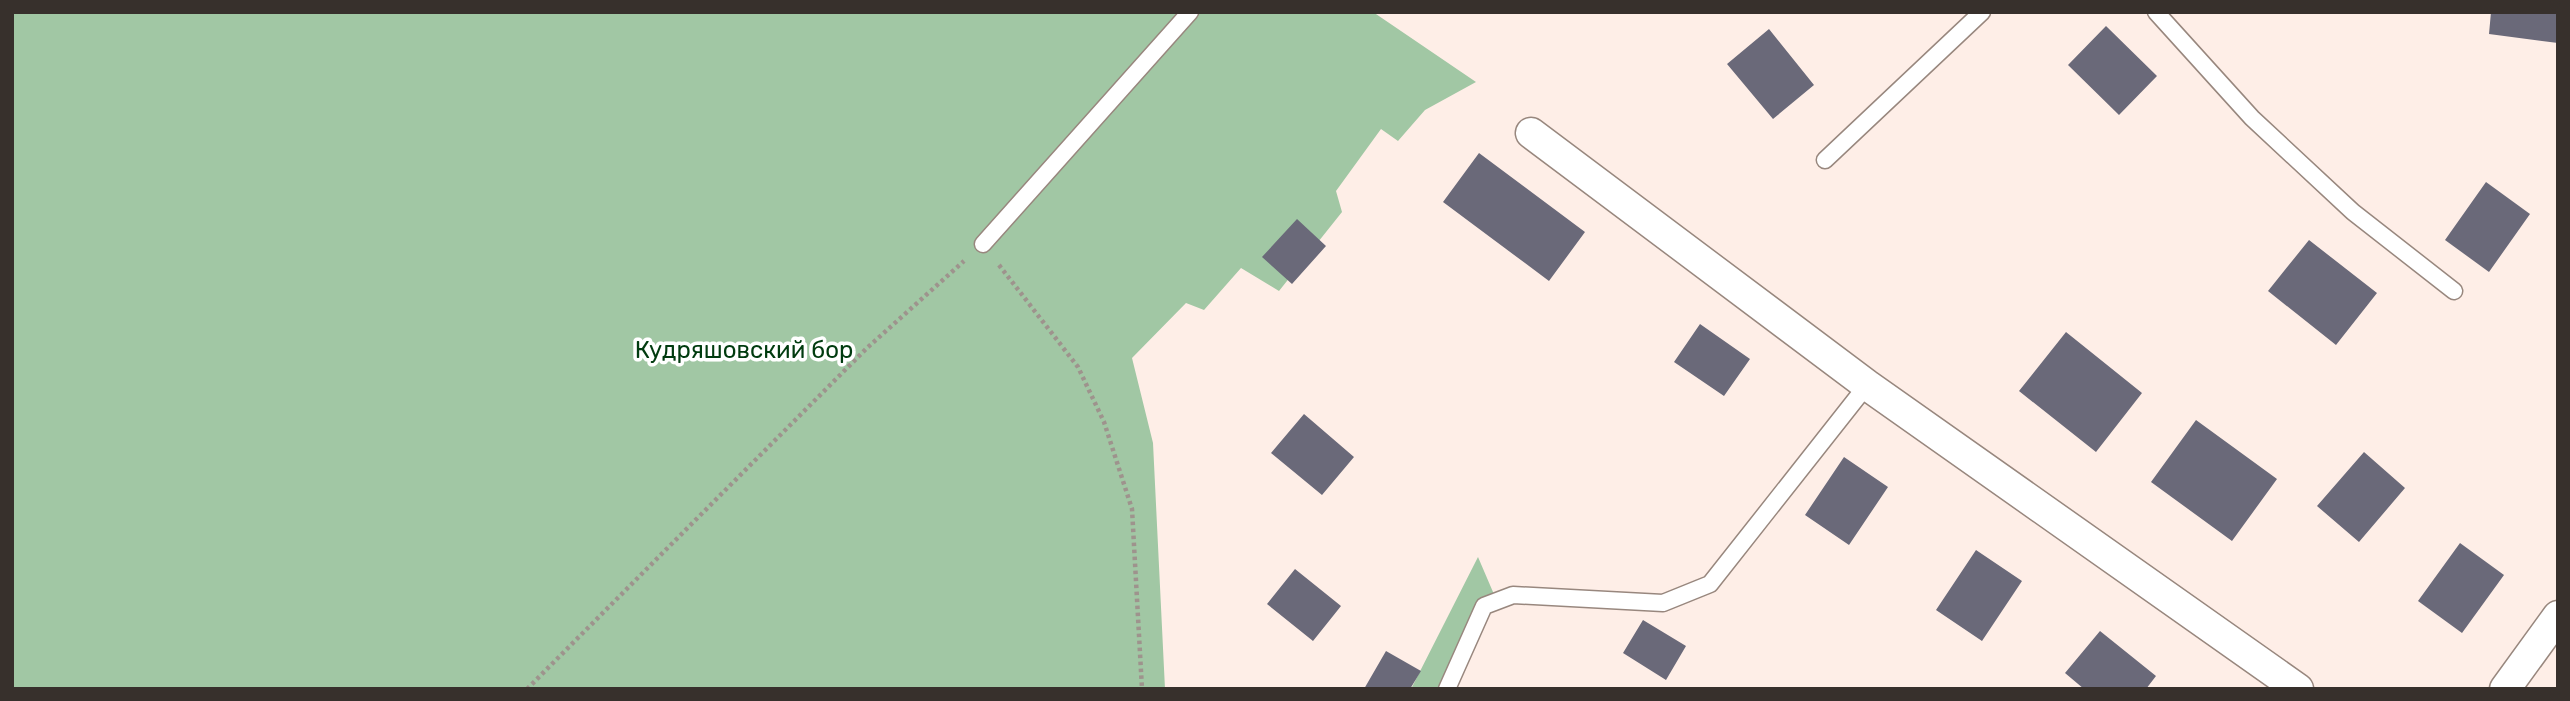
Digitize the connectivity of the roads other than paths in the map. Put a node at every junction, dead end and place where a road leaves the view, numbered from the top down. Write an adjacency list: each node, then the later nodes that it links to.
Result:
1 (1190, 12): 6 (lane)
2 (1982, 12): 5 (lane)
3 (2156, 12): 7 (lane)
4 (1531, 133): 8 (street)
5 (1825, 160)
6 (983, 244)
7 (2454, 291)
8 (1867, 385): 10 (lane); 11 (street)
9 (2558, 616): 12 (street)
10 (1447, 689)
11 (2298, 689)
12 (2505, 689)

